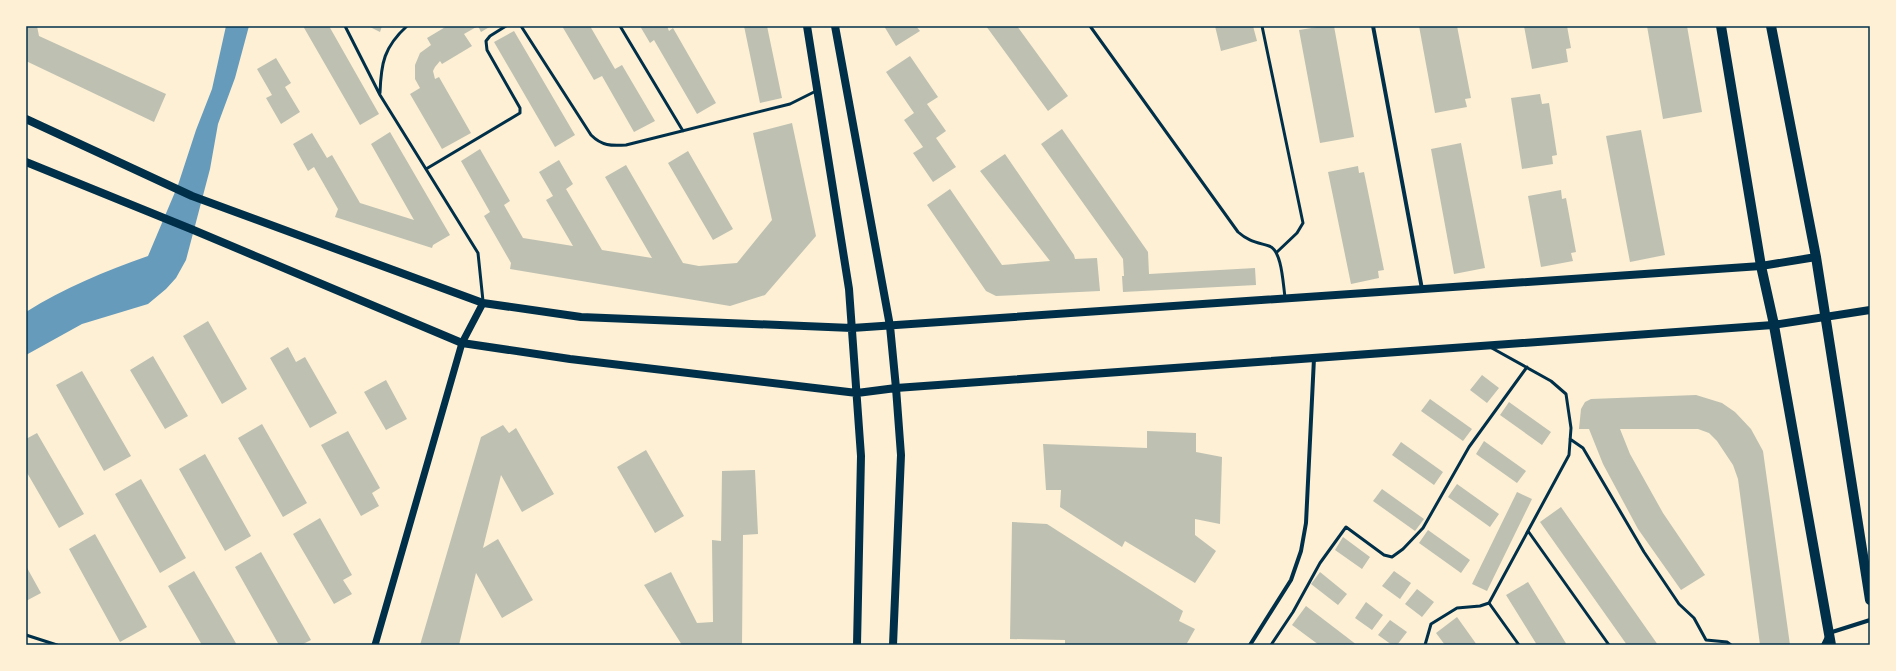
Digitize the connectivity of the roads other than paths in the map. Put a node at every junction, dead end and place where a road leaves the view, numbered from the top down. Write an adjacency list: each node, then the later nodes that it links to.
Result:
1 (345, 26): 14 (lane)
2 (407, 26): 14 (lane)
3 (506, 26): 18 (lane)
4 (521, 26): 16 (lane)
5 (620, 26): 16 (lane)
6 (807, 26): 13 (main road)
7 (835, 26): 28 (main road)
8 (1090, 26): 19 (lane)
9 (1262, 26): 19 (lane)
10 (1374, 26): 22 (street)
11 (1721, 26): 21 (main road)
12 (1771, 26): 20 (main road)
13 (817, 90): 16 (lane); 29 (main road)
14 (380, 95): 18 (lane)
15 (26, 119): 24 (main road)
16 (683, 131)
17 (26, 162): 30 (main road)
18 (426, 169): 24 (lane)
19 (1278, 252): 23 (lane)
20 (1816, 257): 21 (main road); 26 (main road)
21 (1761, 266): 22 (main road); 27 (main road)
22 (1422, 290): 23 (main road)
23 (1286, 299): 28 (main road)
24 (483, 303): 29 (main road); 30 (street)
25 (1870, 310): 26 (main road)
26 (1826, 317): 27 (main road); 38 (main road)
27 (1773, 325): 31 (main road); 41 (main road)
28 (890, 326): 29 (main road); 34 (main road)
29 (852, 328): 35 (main road)
30 (462, 343): 35 (main road); 45 (street)
31 (1487, 346): 32 (main road); 33 (lane)
32 (1314, 358): 34 (main road); 48 (street)
33 (1527, 367): 36 (lane); 49 (lane)
34 (896, 388): 35 (main road); 47 (main road)
35 (857, 393): 46 (main road)
36 (1570, 439): 37 (lane); 43 (lane)
37 (1528, 530): 39 (lane); 52 (lane)
38 (1870, 600)
39 (1489, 603): 50 (lane); 51 (lane)
40 (1870, 620): 41 (street)
41 (1829, 633): 55 (street); 56 (main road)
42 (26, 635): 44 (lane)
43 (1706, 640): 53 (lane); 54 (lane)
44 (57, 645)
45 (375, 645)
46 (856, 645)
47 (893, 645)
48 (1250, 645)
49 (1271, 645)
50 (1425, 645)
51 (1519, 645)
52 (1609, 645)
53 (1702, 645)
54 (1731, 645)
55 (1823, 645)
56 (1831, 645)

